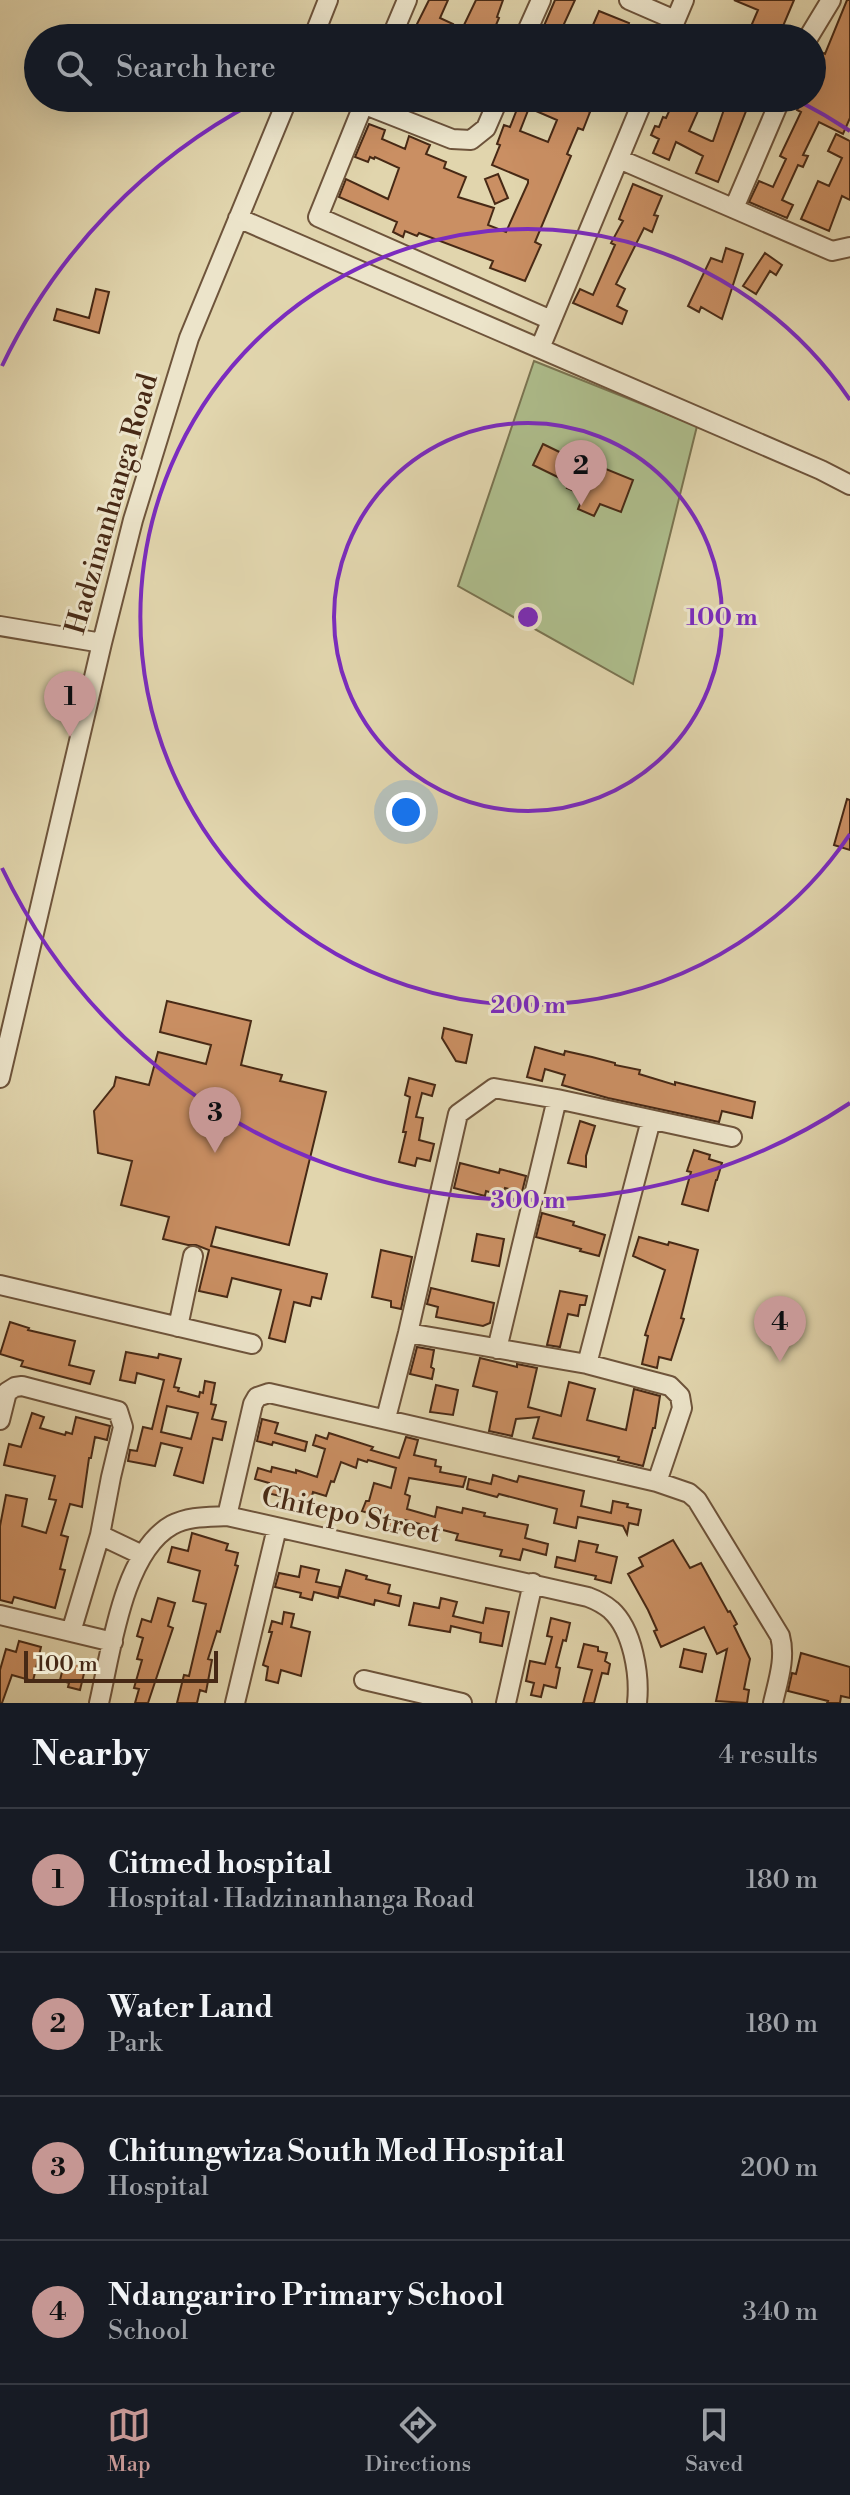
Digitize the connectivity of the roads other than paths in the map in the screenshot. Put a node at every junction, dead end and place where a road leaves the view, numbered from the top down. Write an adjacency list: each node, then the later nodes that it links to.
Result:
1 (328, 0): 8 (street)
2 (407, 0): 9 (street)
3 (541, 0): 10 (street)
4 (629, 0): 7 (street)
5 (684, 0): 7 (street)
6 (831, 0): 12 (street)
7 (675, 20): 11 (street)
8 (319, 24)
9 (397, 24)
10 (530, 24)
11 (673, 24)
12 (816, 24)
13 (282, 112): 21 (street, Hadzinanhanga Road)
14 (360, 112): 23 (street)
15 (389, 112): 16 (street)
16 (493, 112)
17 (638, 112): 19 (street)
18 (775, 112): 20 (street)
19 (619, 159): 20 (street); 23 (street)
20 (734, 208): 22 (street)
21 (238, 218): 24 (street); 27 (street, Hadzinanhanga Road)
22 (850, 247)
23 (551, 320): 24 (street)
24 (540, 348): 25 (street)
25 (850, 485)
26 (0, 626): 27 (street)
27 (102, 643): 28 (street, Hadzinanhanga Road)
28 (0, 1078)
29 (557, 1099): 30 (street); 35 (street); 37 (street)
30 (651, 1120): 31 (street); 38 (street)
31 (732, 1137)
32 (193, 1256): 34 (street)
33 (0, 1285): 34 (street)
34 (178, 1327): 36 (street)
35 (408, 1333): 37 (street); 39 (street)
36 (252, 1344)
37 (497, 1349): 38 (street)
38 (587, 1364): 41 (street)
39 (386, 1418): 41 (street); 42 (street)
40 (0, 1420): 44 (street)
41 (657, 1482): 56 (street)
42 (227, 1516): 43 (street, Chitepo Street); 45 (street, Chitepo Street)
43 (277, 1528): 46 (street, Chitepo Street); 52 (street)
44 (100, 1535): 45 (street); 48 (street)
45 (142, 1555): 49 (street, Chitepo Street)
46 (533, 1583): 54 (street); 55 (street, Chitepo Street)
47 (0, 1615): 48 (street)
48 (71, 1632): 49 (street)
49 (113, 1642): 51 (street, Chitepo Street)
50 (364, 1680): 53 (street)
51 (99, 1703)
52 (235, 1703)
53 (462, 1703)
54 (506, 1703)
55 (637, 1703)
56 (773, 1703)

